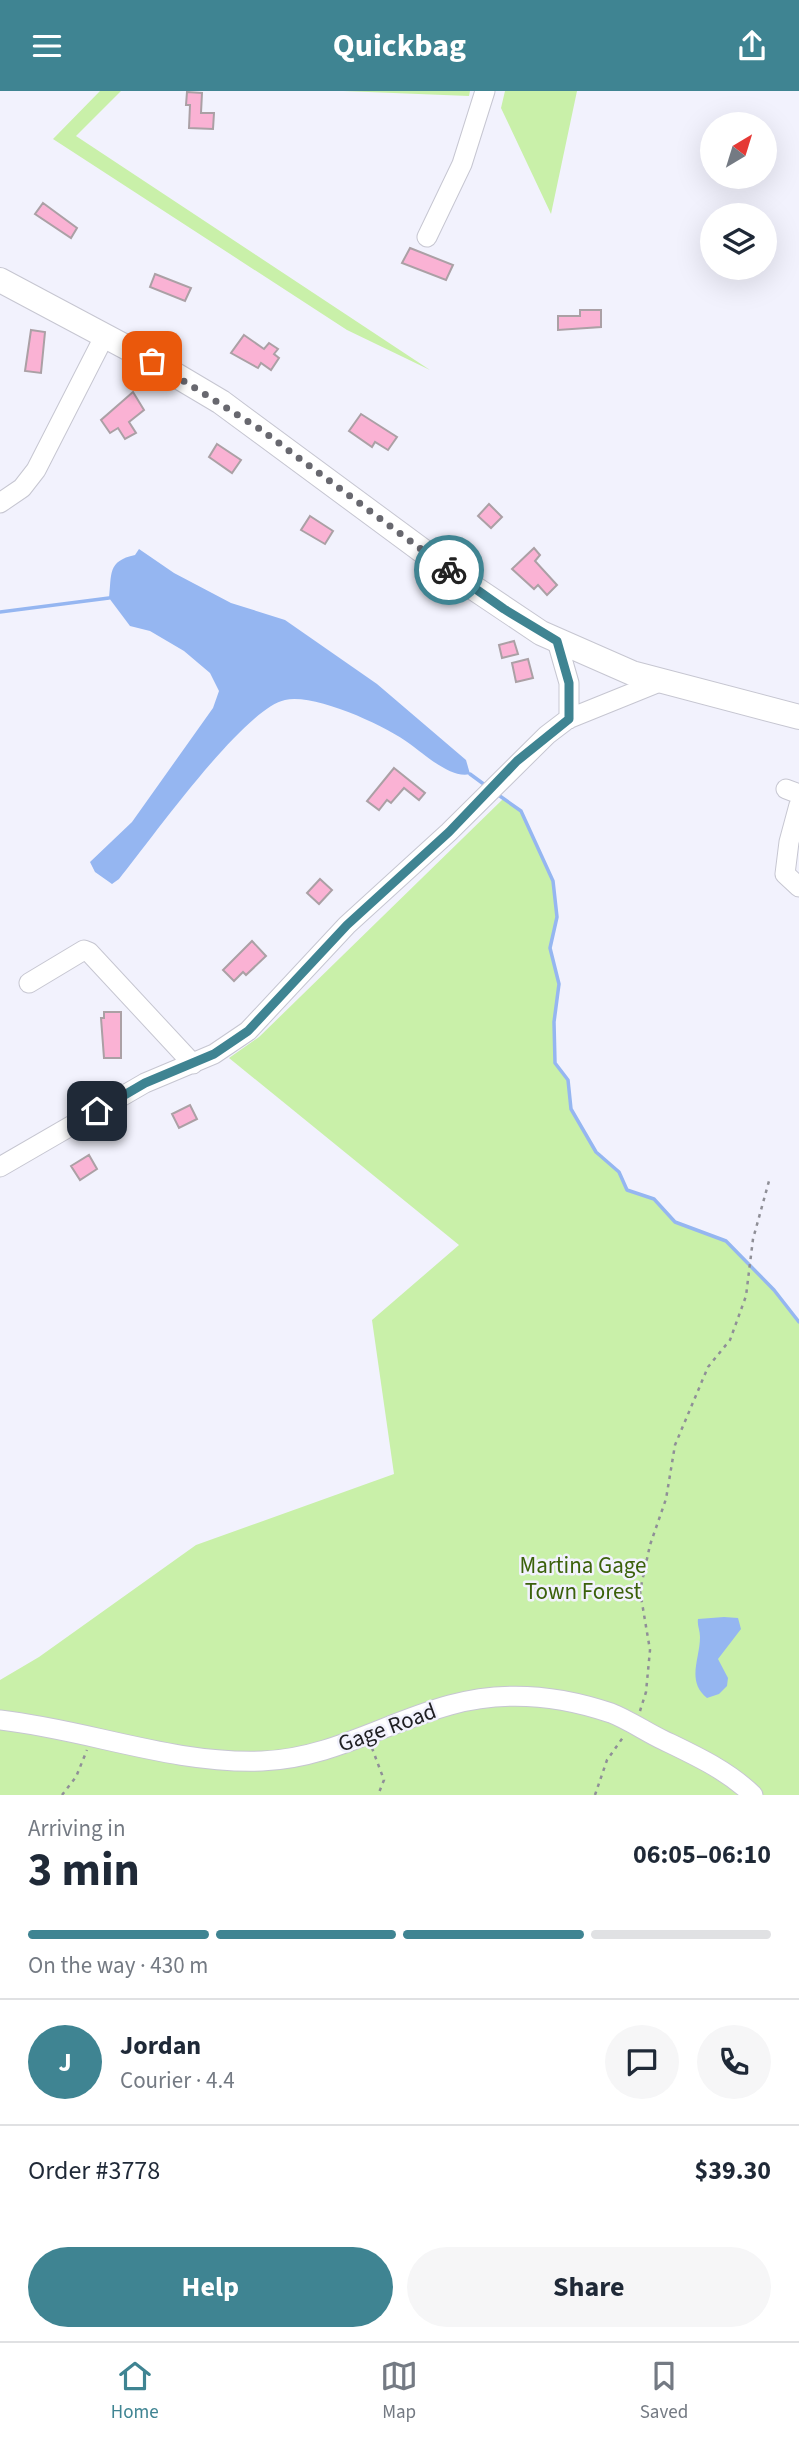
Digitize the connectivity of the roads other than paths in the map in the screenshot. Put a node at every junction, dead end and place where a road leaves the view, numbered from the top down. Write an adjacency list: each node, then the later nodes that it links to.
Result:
1 (485, 91): 2 (street)
2 (427, 237)
3 (0, 280): 4 (main road)
4 (105, 335): 5 (street); 6 (main road)
5 (0, 503)
6 (557, 641): 7 (main road); 9 (street)
7 (662, 681): 8 (main road); 9 (street)
8 (799, 717)
9 (569, 719): 13 (street)
10 (799, 805): 11 (street)
11 (799, 887)
12 (29, 983): 13 (street)
13 (193, 1064): 14 (street)
14 (0, 1167)
15 (0, 1720): 16 (street, Gage Road)
16 (753, 1795)

